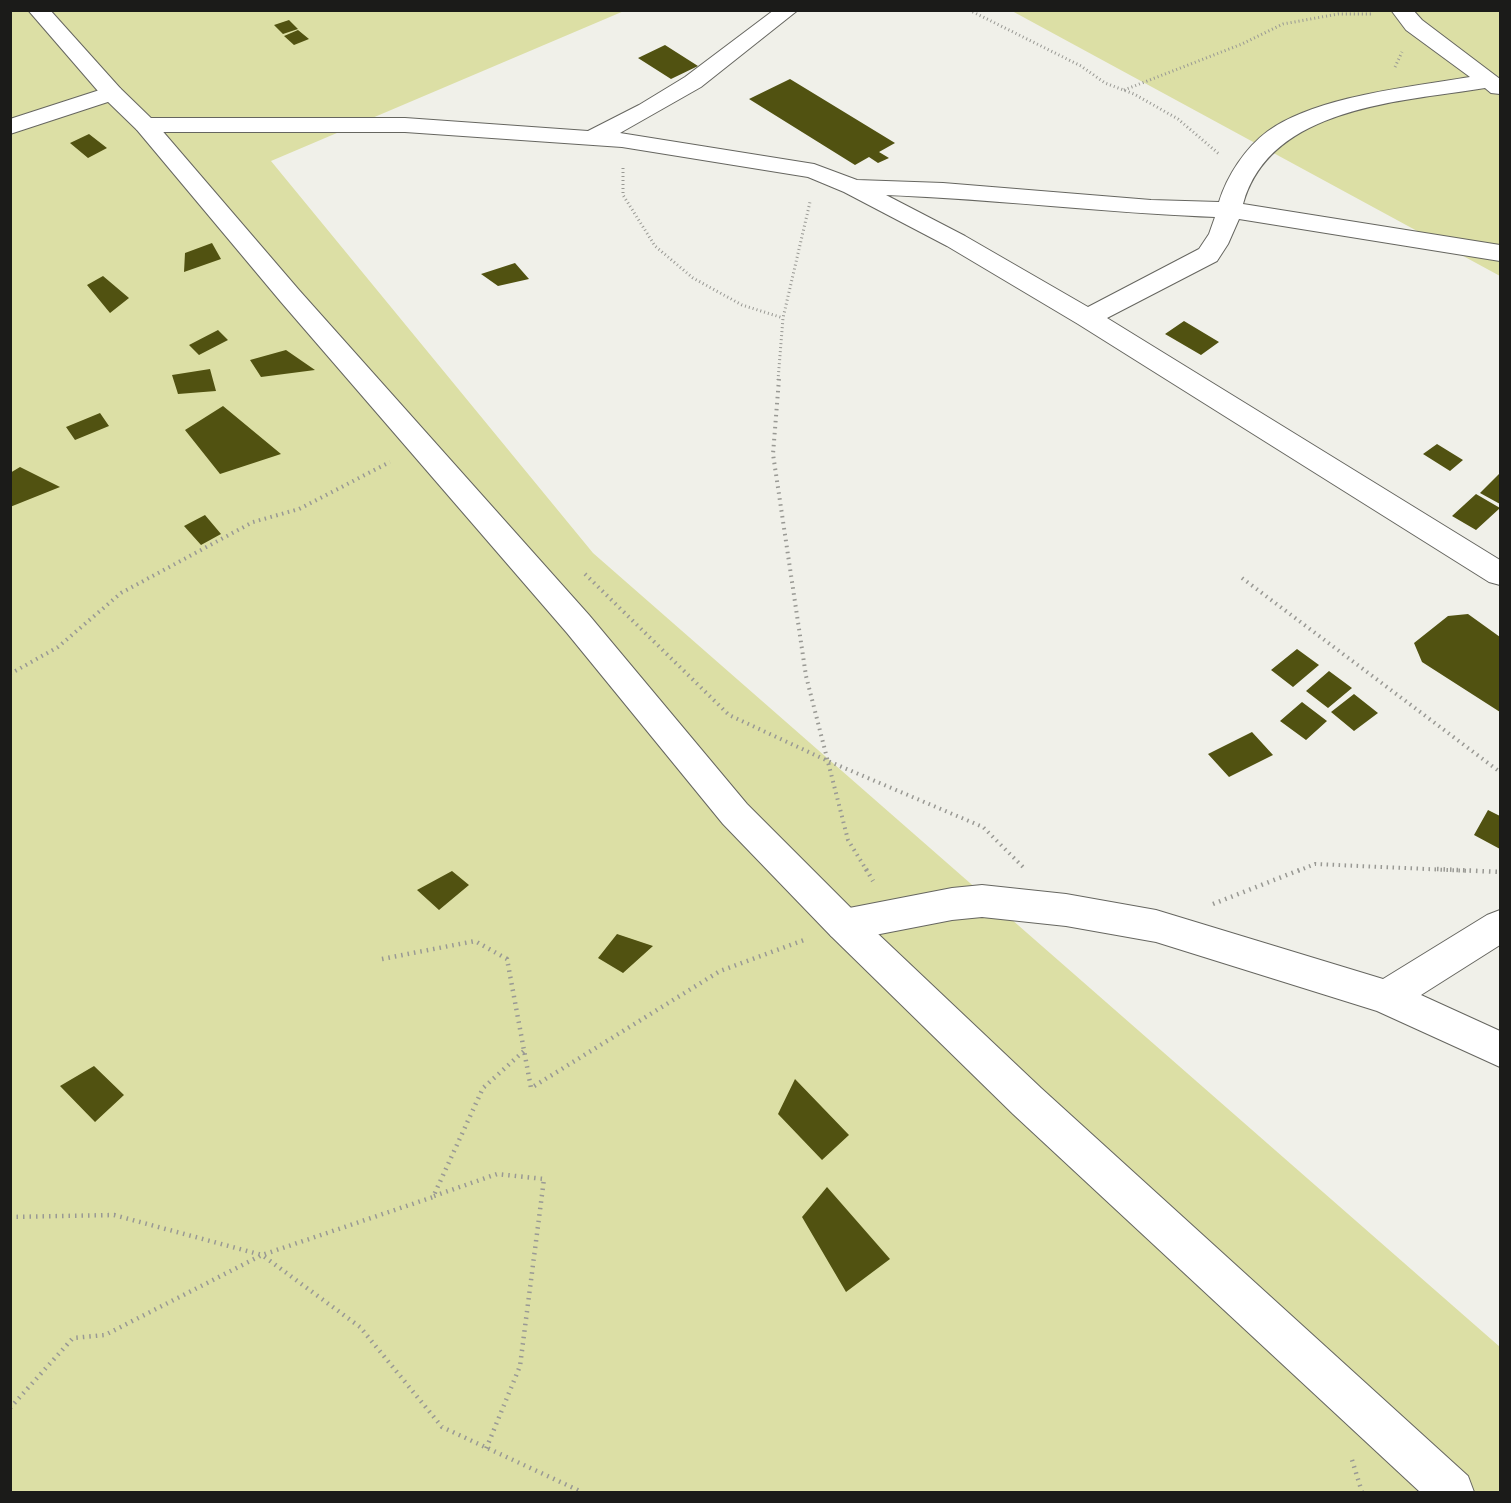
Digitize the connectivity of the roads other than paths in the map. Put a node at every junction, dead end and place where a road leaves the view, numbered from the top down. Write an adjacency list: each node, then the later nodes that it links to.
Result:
1 (38, 10): 5 (street)
2 (788, 10): 8 (street)
3 (1406, 17): 4 (street)
4 (1494, 85): 10 (street)
5 (112, 93): 6 (street); 7 (street)
6 (145, 125): 8 (street); 14 (street)
7 (10, 127)
8 (592, 138): 9 (street)
9 (852, 187): 10 (street); 12 (street)
10 (1231, 210): 11 (street); 12 (street)
11 (1500, 253)
12 (1087, 318): 13 (street)
13 (1500, 574)
14 (844, 925): 16 (street); 18 (street)
15 (1500, 926): 16 (street)
16 (1386, 997): 17 (street)
17 (1500, 1049)
18 (1452, 1492)

